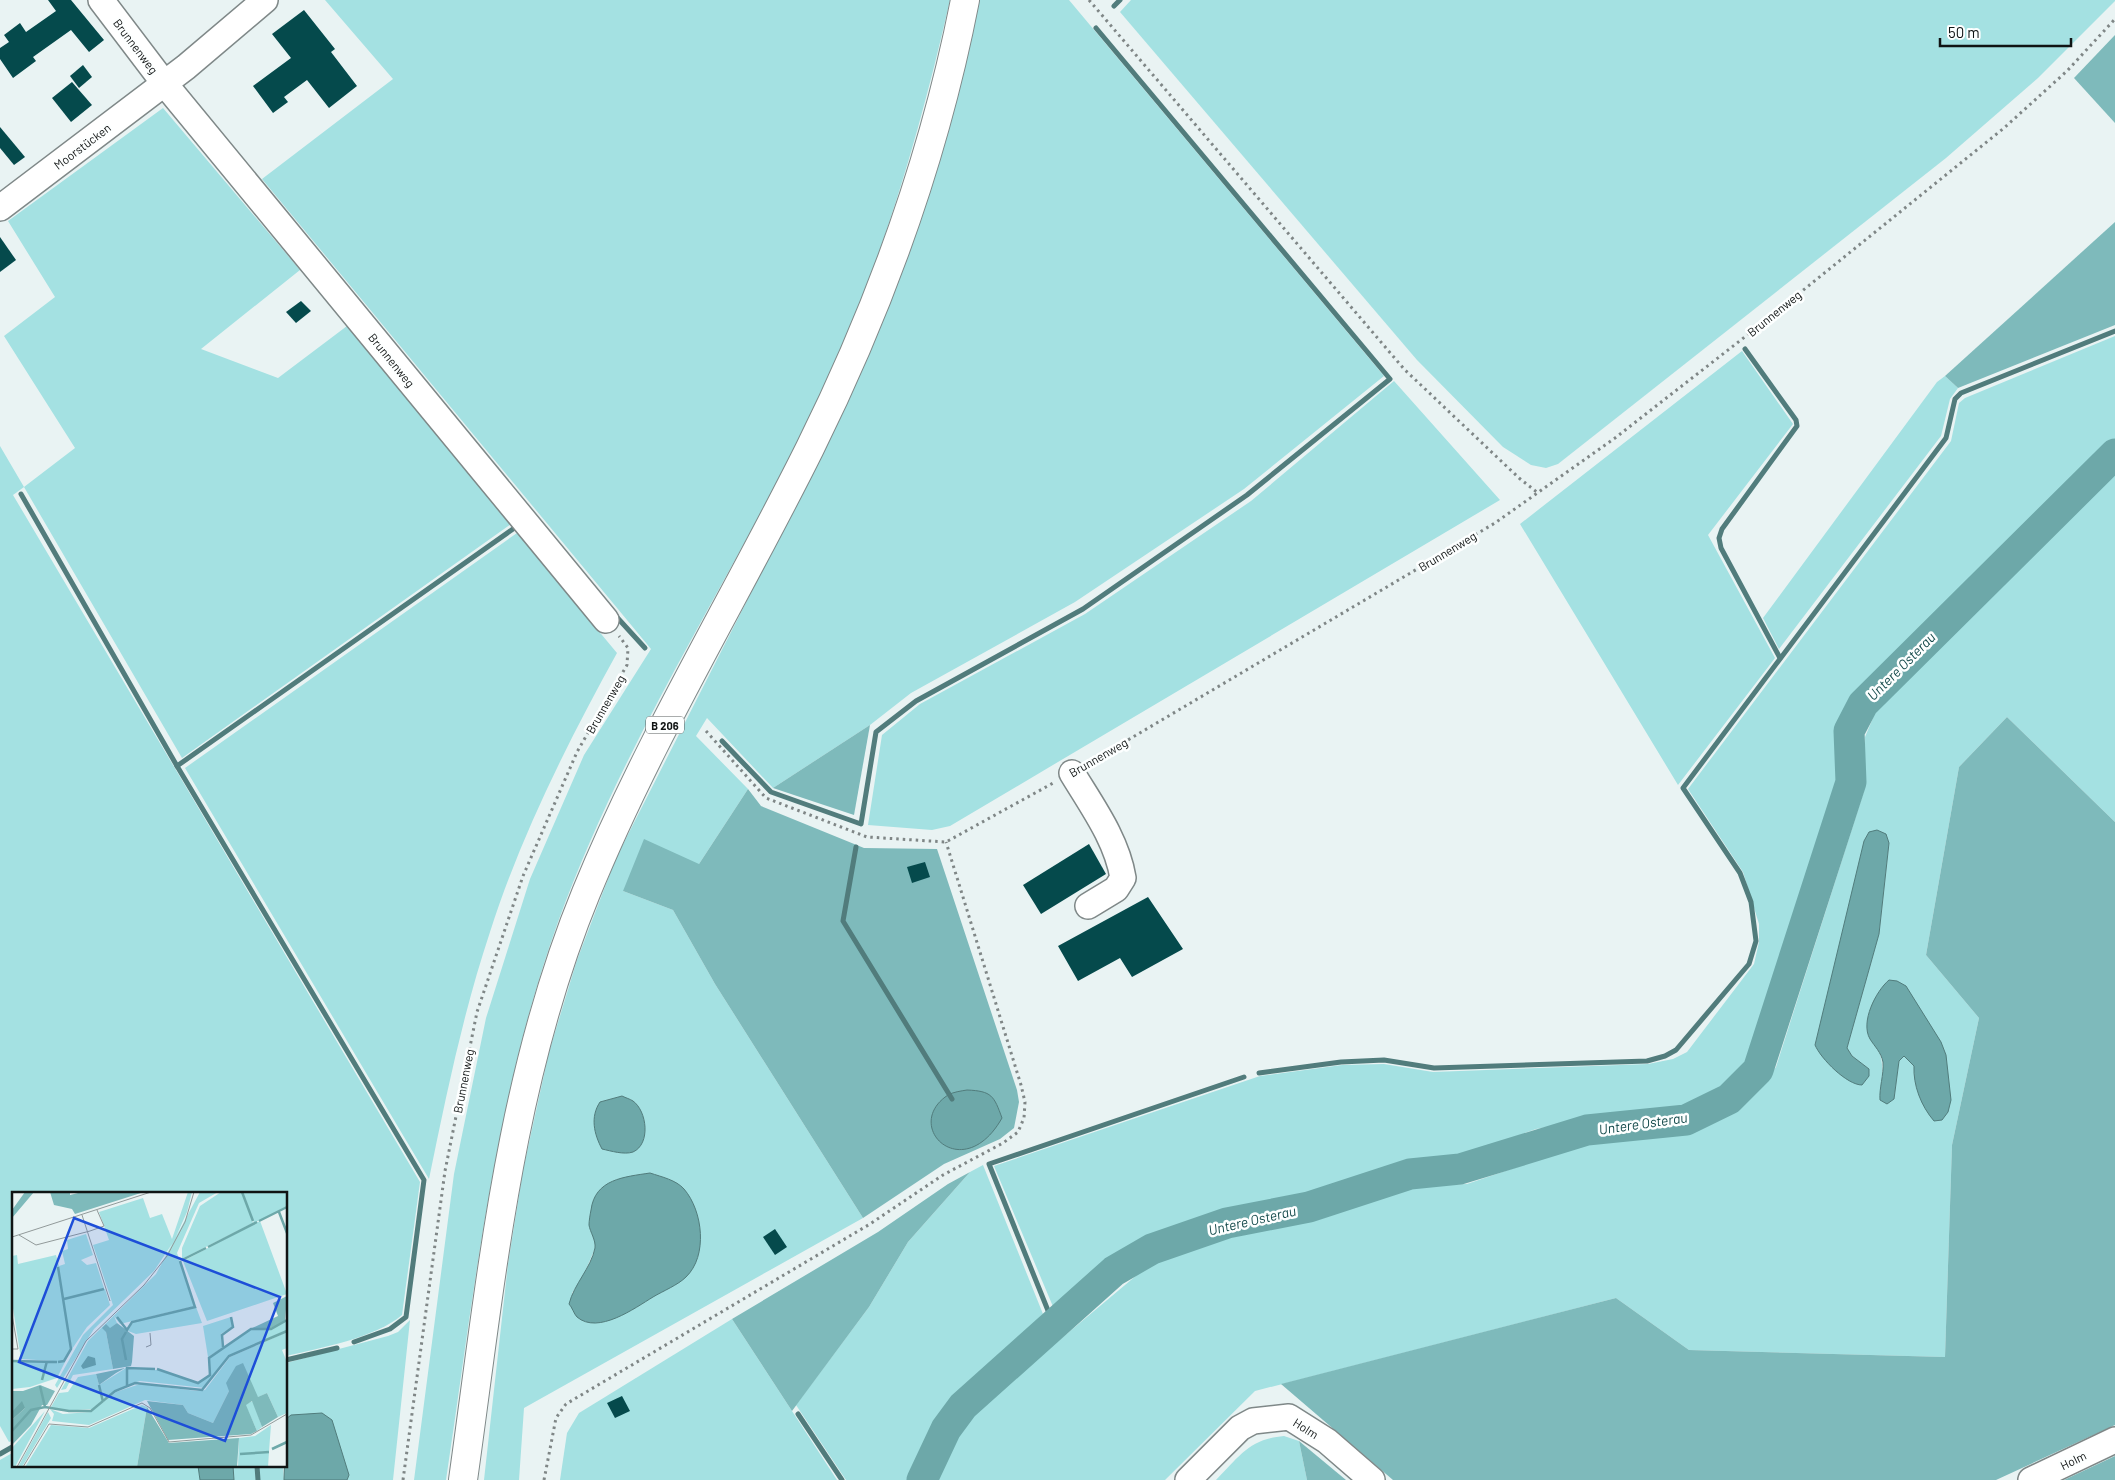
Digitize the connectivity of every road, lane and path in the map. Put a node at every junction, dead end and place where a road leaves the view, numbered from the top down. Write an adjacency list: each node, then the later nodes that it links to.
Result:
1 (101, 0): 6 (street, Brunnenweg)
2 (265, 0): 6 (street, Moorstücken)
3 (965, 0): 16 (main road, B 206)
4 (1090, 0): 8 (path)
5 (2115, 18): 8 (path, Brunnenweg)
6 (164, 83): 7 (street, Moorstücken); 9 (street, Brunnenweg)
7 (0, 208)
8 (1538, 493): 11 (path, Brunnenweg)
9 (606, 620): 15 (path, Brunnenweg)
10 (706, 731): 12 (path)
11 (1072, 773): 12 (path, Brunnenweg); 13 (street)
12 (946, 842): 17 (path)
13 (1088, 906)
14 (2115, 1440): 20 (street, Holm)
15 (403, 1480)
16 (463, 1480)
17 (544, 1480)
18 (1188, 1480): 19 (street, Holm)
19 (1372, 1480)
20 (2031, 1480)

